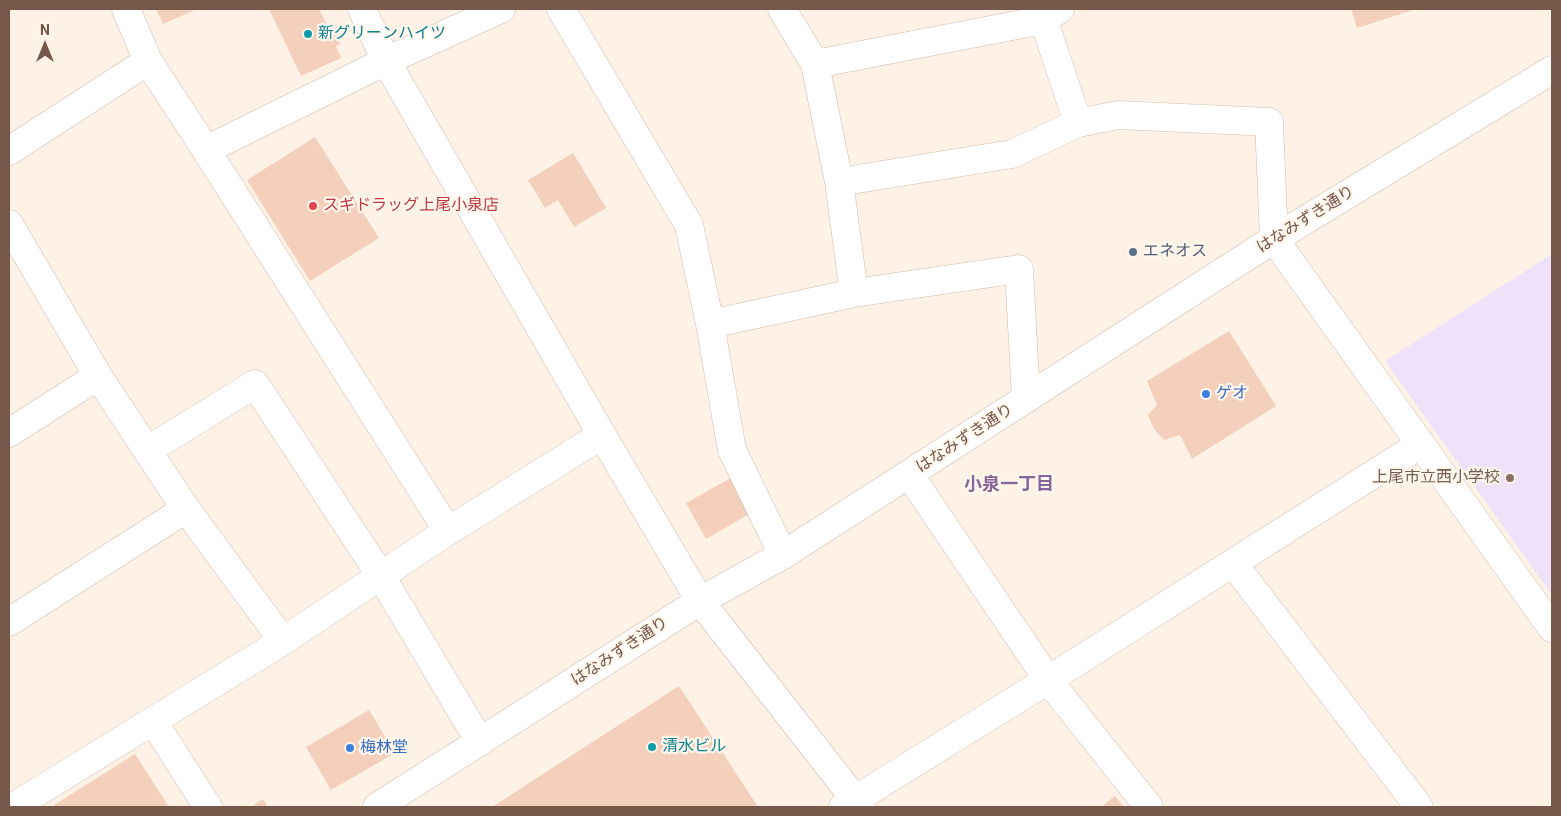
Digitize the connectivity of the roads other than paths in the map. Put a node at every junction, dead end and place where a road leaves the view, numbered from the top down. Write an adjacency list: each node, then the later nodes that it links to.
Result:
1 (126, 9): 7 (street)
2 (362, 9): 8 (street)
3 (501, 9): 8 (street)
4 (561, 9): 18 (street)
5 (782, 9): 9 (street)
6 (1048, 12): 9 (street); 11 (street)
7 (148, 61): 12 (street); 13 (street)
8 (386, 61): 12 (street); 22 (street)
9 (816, 64): 14 (street)
10 (1552, 70): 16 (street, はなみずき通り)
11 (1078, 123): 14 (street); 16 (street)
12 (206, 150): 27 (street)
13 (9, 151)
14 (839, 182): 17 (street)
15 (9, 224): 19 (street)
16 (1274, 239): 20 (street, はなみずき通り); 23 (street)
17 (854, 293): 18 (street); 20 (street)
18 (710, 324): 28 (street)
19 (98, 376): 21 (street); 24 (street)
20 (1026, 399): 25 (street, はなみずき通り)
21 (9, 433)
22 (602, 435): 27 (street); 31 (street)
23 (1421, 444): 29 (street); 33 (street)
24 (148, 450): 26 (street); 30 (street)
25 (909, 474): 28 (street, はなみずき通り); 35 (street)
26 (186, 509): 32 (street); 34 (street)
27 (448, 531): 30 (street)
28 (783, 556): 31 (street, はなみずき通り)
29 (1233, 563): 35 (street); 43 (street)
30 (380, 576): 34 (street); 37 (street)
31 (700, 601): 37 (street, はなみずき通り); 38 (street)
32 (9, 622)
33 (1552, 628)
34 (283, 642): 36 (street)
35 (1048, 680): 38 (street); 42 (street)
36 (154, 721): 39 (street); 40 (street)
37 (480, 742): 41 (street, はなみずき通り)
38 (853, 805)
39 (13, 807)
40 (208, 807)
41 (377, 807)
42 (1149, 807)
43 (1419, 807)

